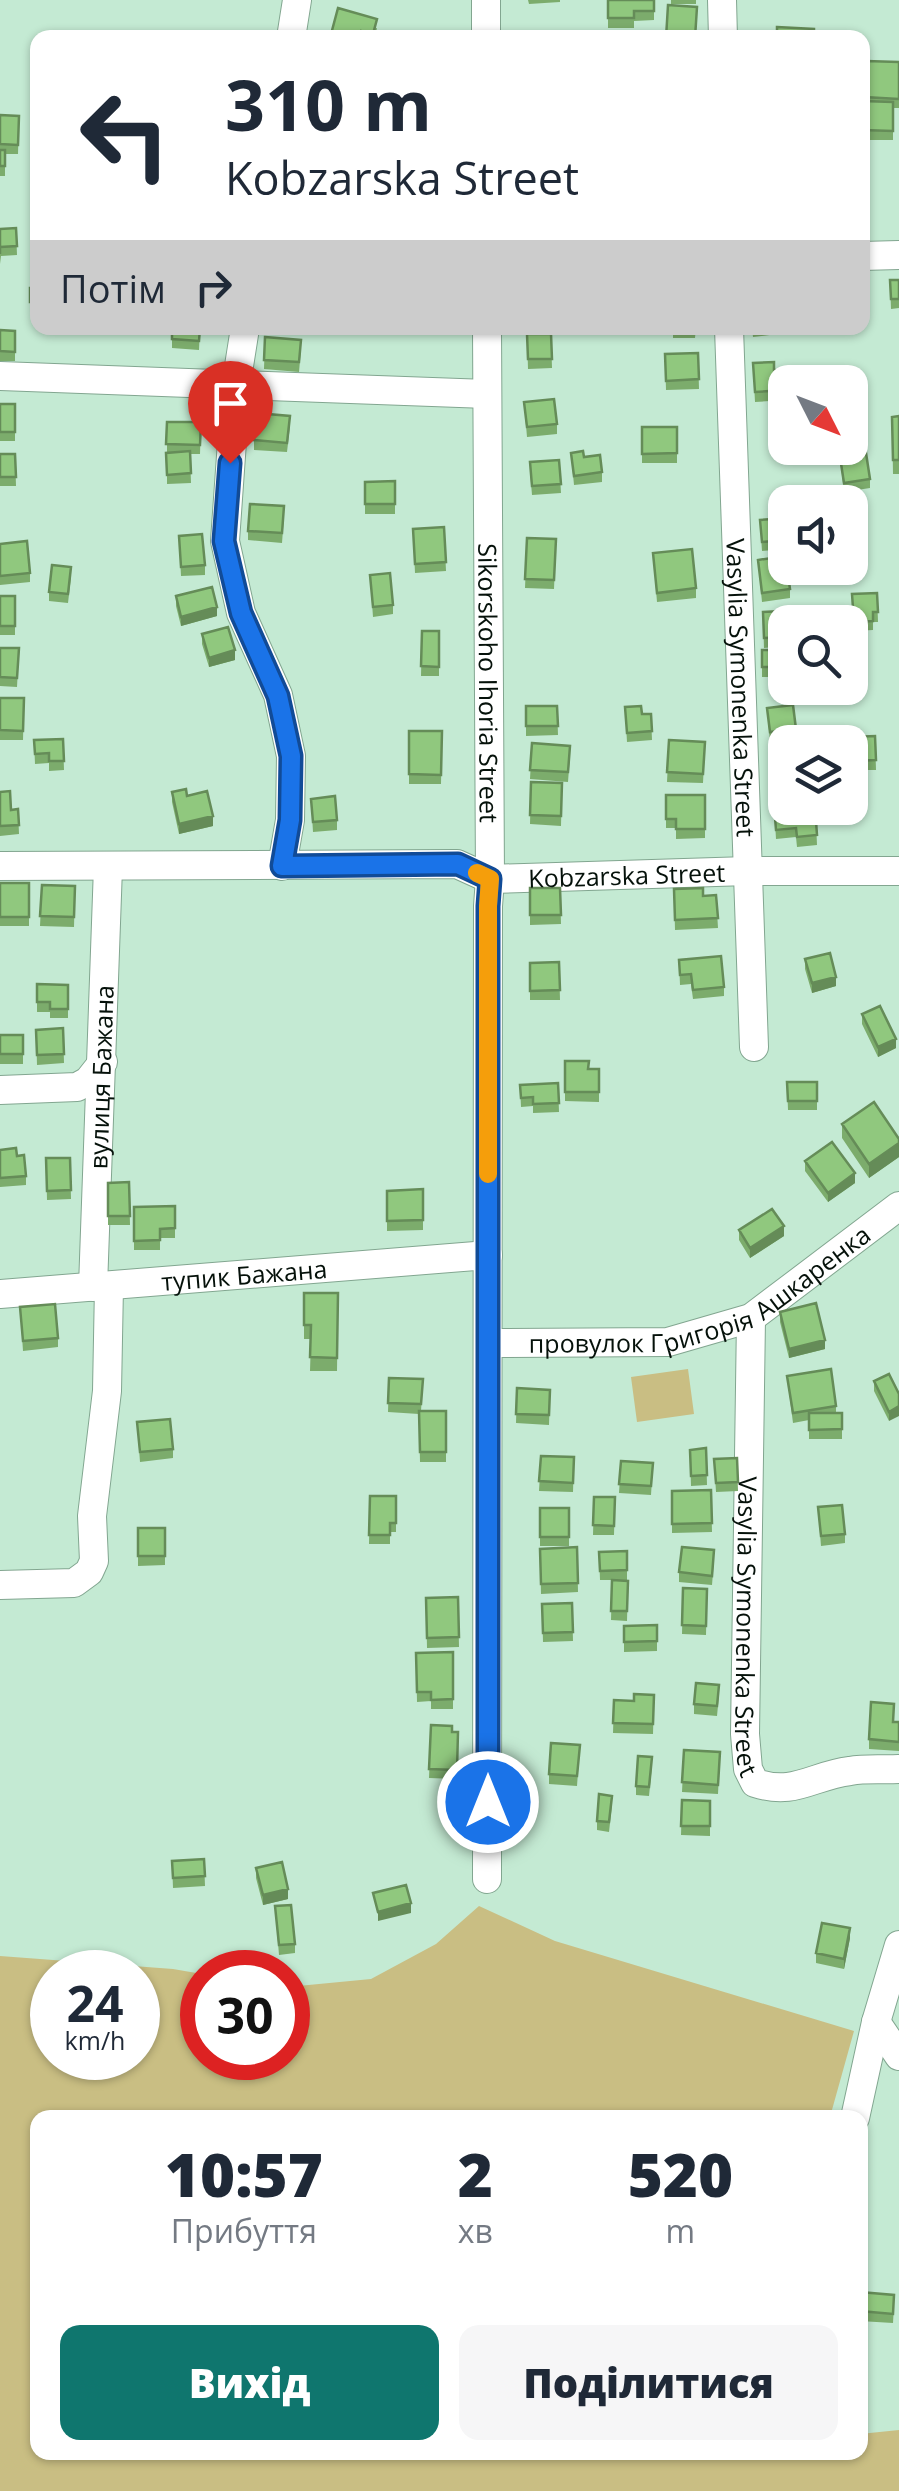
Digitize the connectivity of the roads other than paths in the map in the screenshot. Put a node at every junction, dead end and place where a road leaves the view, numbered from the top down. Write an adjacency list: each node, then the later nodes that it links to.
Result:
1 (297, 0): 4 (street)
2 (486, 0): 5 (street)
3 (722, 0): 6 (street)
4 (292, 30)
5 (486, 30)
6 (723, 30)
7 (899, 255): 8 (street)
8 (870, 256)
9 (244, 335): 13 (street)
10 (487, 335): 14 (street, Sikorskoho Ihoria Street)
11 (730, 335): 19 (street, Vasylia Symonenka Street)
12 (0, 376): 13 (street)
13 (236, 385): 14 (street); 16 (street)
14 (487, 394): 20 (street, Sikorskoho Ihoria Street)
15 (0, 866): 17 (street, Kobzarska Street)
16 (282, 866): 17 (street, Kobzarska Street); 20 (street, Kobzarska Street)
17 (108, 867): 22 (street, вулиця Бажана)
18 (899, 870): 19 (street, Kobzarska Street)
19 (748, 871): 20 (street, Kobzarska Street); 21 (street, Vasylia Symonenka Street)
20 (490, 879): 25 (street, Sikorskoho Ihoria Street)
21 (754, 1046)
22 (103, 1062): 23 (street); 26 (street, вулиця Бажана)
23 (0, 1090)
24 (899, 1206): 28 (street, провулок Григорія Ашкаренка)
25 (488, 1256): 26 (street, тупик Бажана); 29 (street, Sikorskoho Ihoria Street)
26 (101, 1287): 27 (street, тупик Бажана); 30 (street, вулиця Бажана)
27 (0, 1294)
28 (751, 1318): 29 (street, провулок Григорія Ашкаренка); 31 (street, Vasylia Symonenka Street)
29 (488, 1343): 32 (street, Sikorskoho Ihoria Street)
30 (0, 1585)
31 (899, 1769)
32 (487, 1879)
33 (899, 1946): 34 (street)
34 (876, 2022): 35 (street); 36 (street)
35 (899, 2056)
36 (857, 2110)

